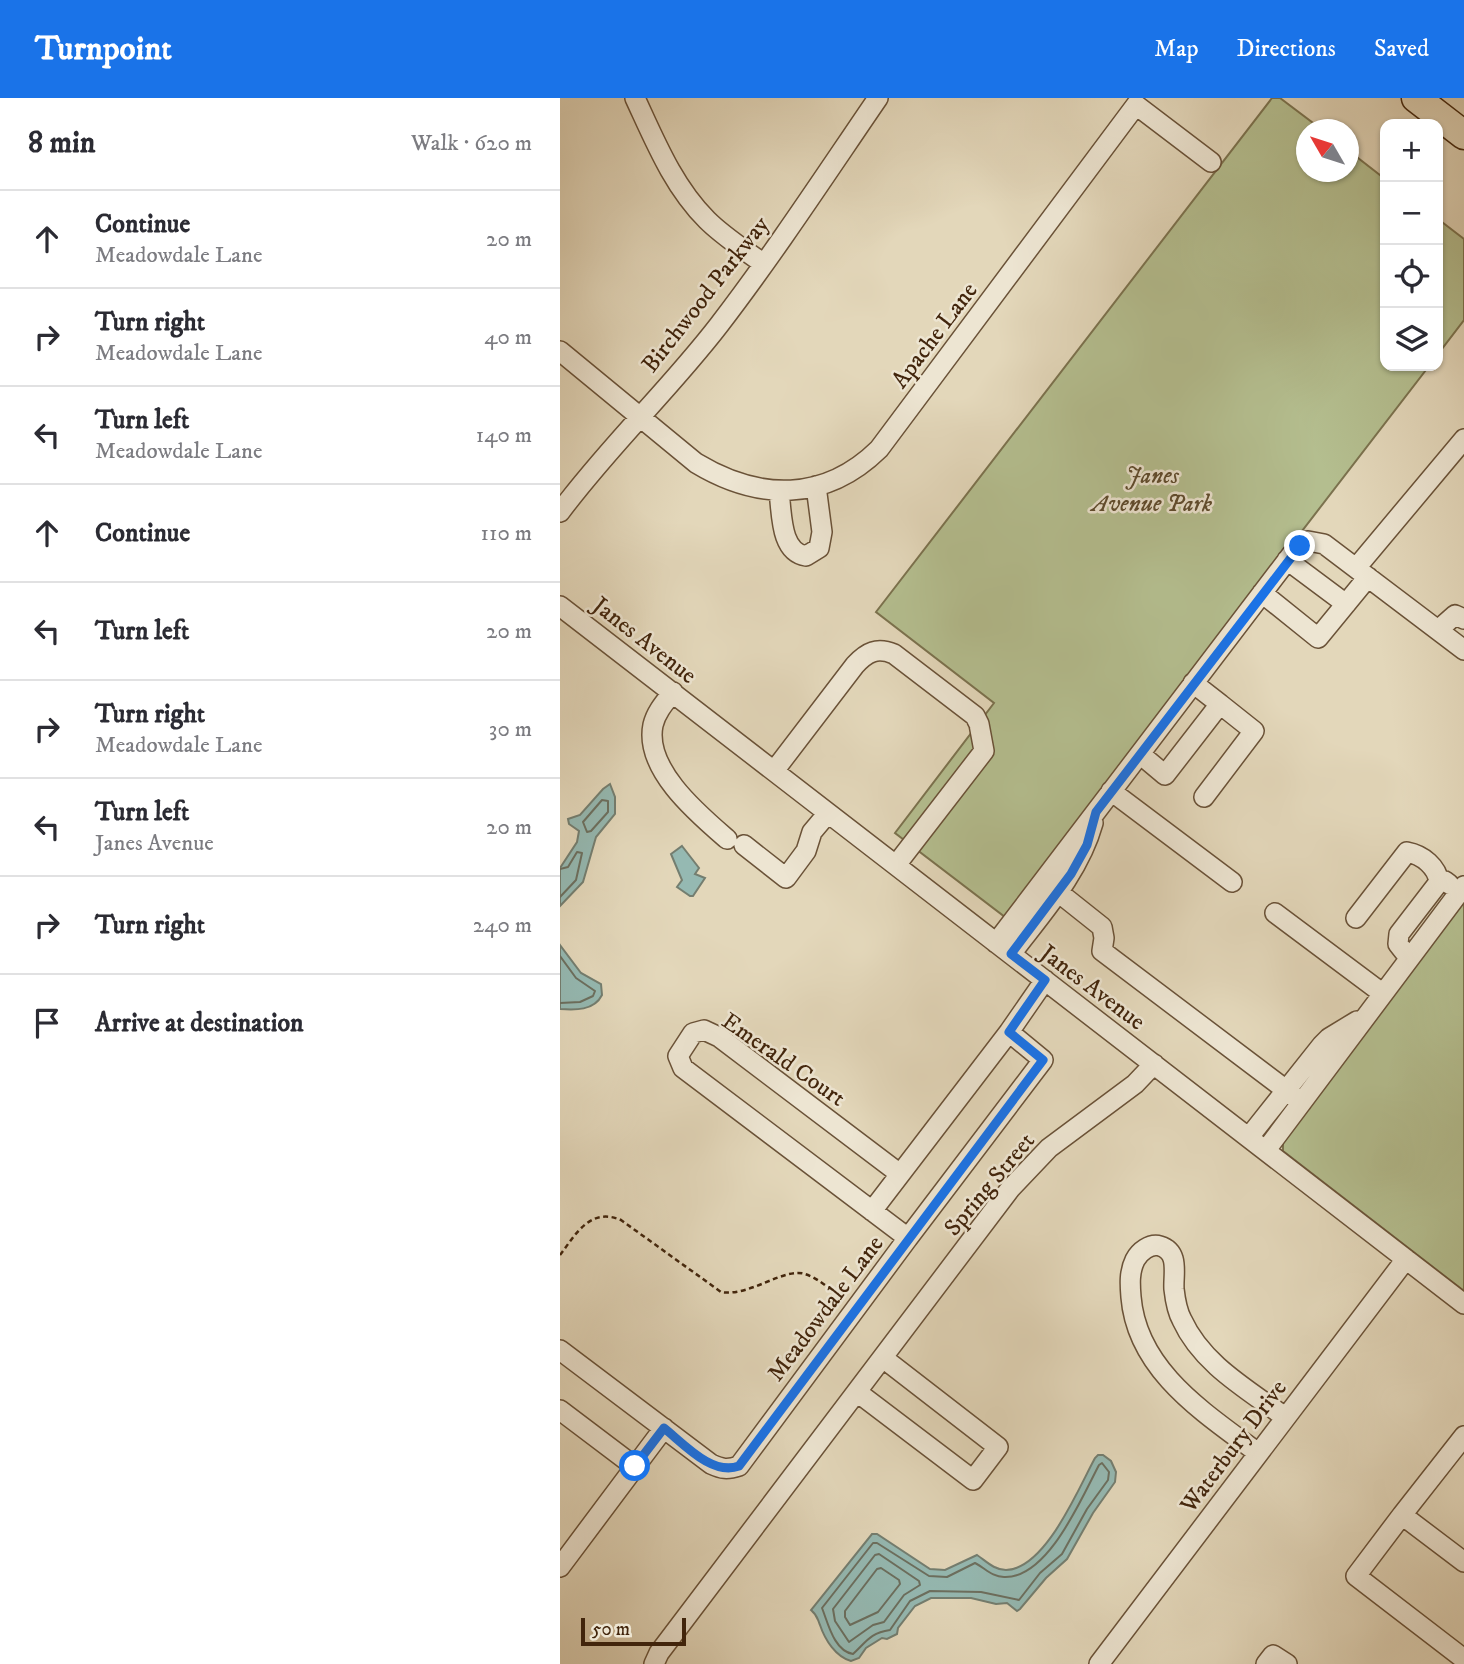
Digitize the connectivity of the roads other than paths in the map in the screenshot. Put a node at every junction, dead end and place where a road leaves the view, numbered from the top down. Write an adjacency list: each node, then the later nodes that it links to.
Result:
1 (635, 98): 6 (street)
2 (878, 98): 6 (street, Birchwood Parkway)
3 (1416, 98): 4 (highway)
4 (1464, 135)
5 (1211, 162): 10 (street, Apache Lane)
6 (764, 264): 8 (street, Birchwood Parkway)
7 (560, 351): 8 (street, Apache Lane)
8 (639, 416): 11 (street, Apache Lane); 12 (street, Birchwood Parkway)
9 (1464, 439): 14 (street)
10 (816, 486): 11 (street, Apache Lane); 11 (street)
11 (779, 492)
12 (560, 512)
13 (1287, 560): 14 (street); 15 (street); 16 (street)
14 (1362, 572): 16 (street); 19 (street)
15 (1262, 593): 16 (street); 21 (street)
16 (1346, 604)
17 (560, 606): 22 (street, Janes Avenue)
18 (1464, 619): 19 (street)
19 (1438, 630): 20 (street)
20 (1464, 650)
21 (1194, 683): 23 (street); 24 (street)
22 (673, 692): 25 (street, Janes Avenue); 29 (street)
23 (1220, 704): 24 (street); 27 (street)
24 (1140, 754): 26 (street)
25 (774, 771): 29 (street, Janes Avenue); 30 (street)
26 (1111, 791): 28 (street); 31 (street)
27 (1204, 797)
28 (1096, 812): 34 (street); 37 (street)
29 (828, 813): 30 (street, Janes Avenue)
30 (895, 865): 37 (street, Janes Avenue)
31 (1232, 882)
32 (1439, 882): 33 (street); 36 (street); 38 (street)
33 (1462, 888): 38 (street)
34 (1058, 892): 37 (street); 44 (street)
35 (1275, 913): 40 (street)
36 (1356, 918)
37 (1003, 948): 39 (street, Janes Avenue)
38 (1409, 958): 40 (street)
39 (1045, 980): 42 (street, Meadowdale Lane); 43 (street, Janes Avenue)
40 (1382, 993): 41 (street)
41 (1366, 1014): 44 (street); 45 (street)
42 (1009, 1032): 48 (street, Meadowdale Lane); 50 (street)
43 (1154, 1064): 46 (street, Janes Avenue); 54 (street, Spring Street)
44 (1286, 1089): 45 (street); 46 (street)
45 (1302, 1101): 47 (street)
46 (1249, 1137): 47 (street, Janes Avenue)
47 (1265, 1150): 51 (street, Janes Avenue)
48 (900, 1174): 49 (street, Meadowdale Lane); 49 (street, Emerald Court)
49 (872, 1211): 50 (street, Meadowdale Lane)
50 (908, 1238): 58 (street, Meadowdale Lane)
51 (1406, 1259): 52 (street, Janes Avenue); 57 (street, Waterbury Drive)
52 (1463, 1301)
53 (560, 1350): 58 (street)
54 (883, 1357): 55 (street, Spring Street); 55 (street)
55 (857, 1392): 66 (street, Spring Street)
56 (560, 1410): 61 (street)
57 (1285, 1417): 60 (street, Waterbury Drive); 60 (street)
58 (664, 1428): 61 (street)
59 (1464, 1436): 62 (street)
60 (1258, 1453): 67 (street, Waterbury Drive)
61 (635, 1466): 64 (street)
62 (1402, 1515): 63 (street); 65 (street)
63 (1464, 1562)
64 (560, 1567)
65 (1464, 1659)
66 (654, 1664)
67 (1099, 1664)
68 (1266, 1664): 69 (street)
69 (1287, 1664)

